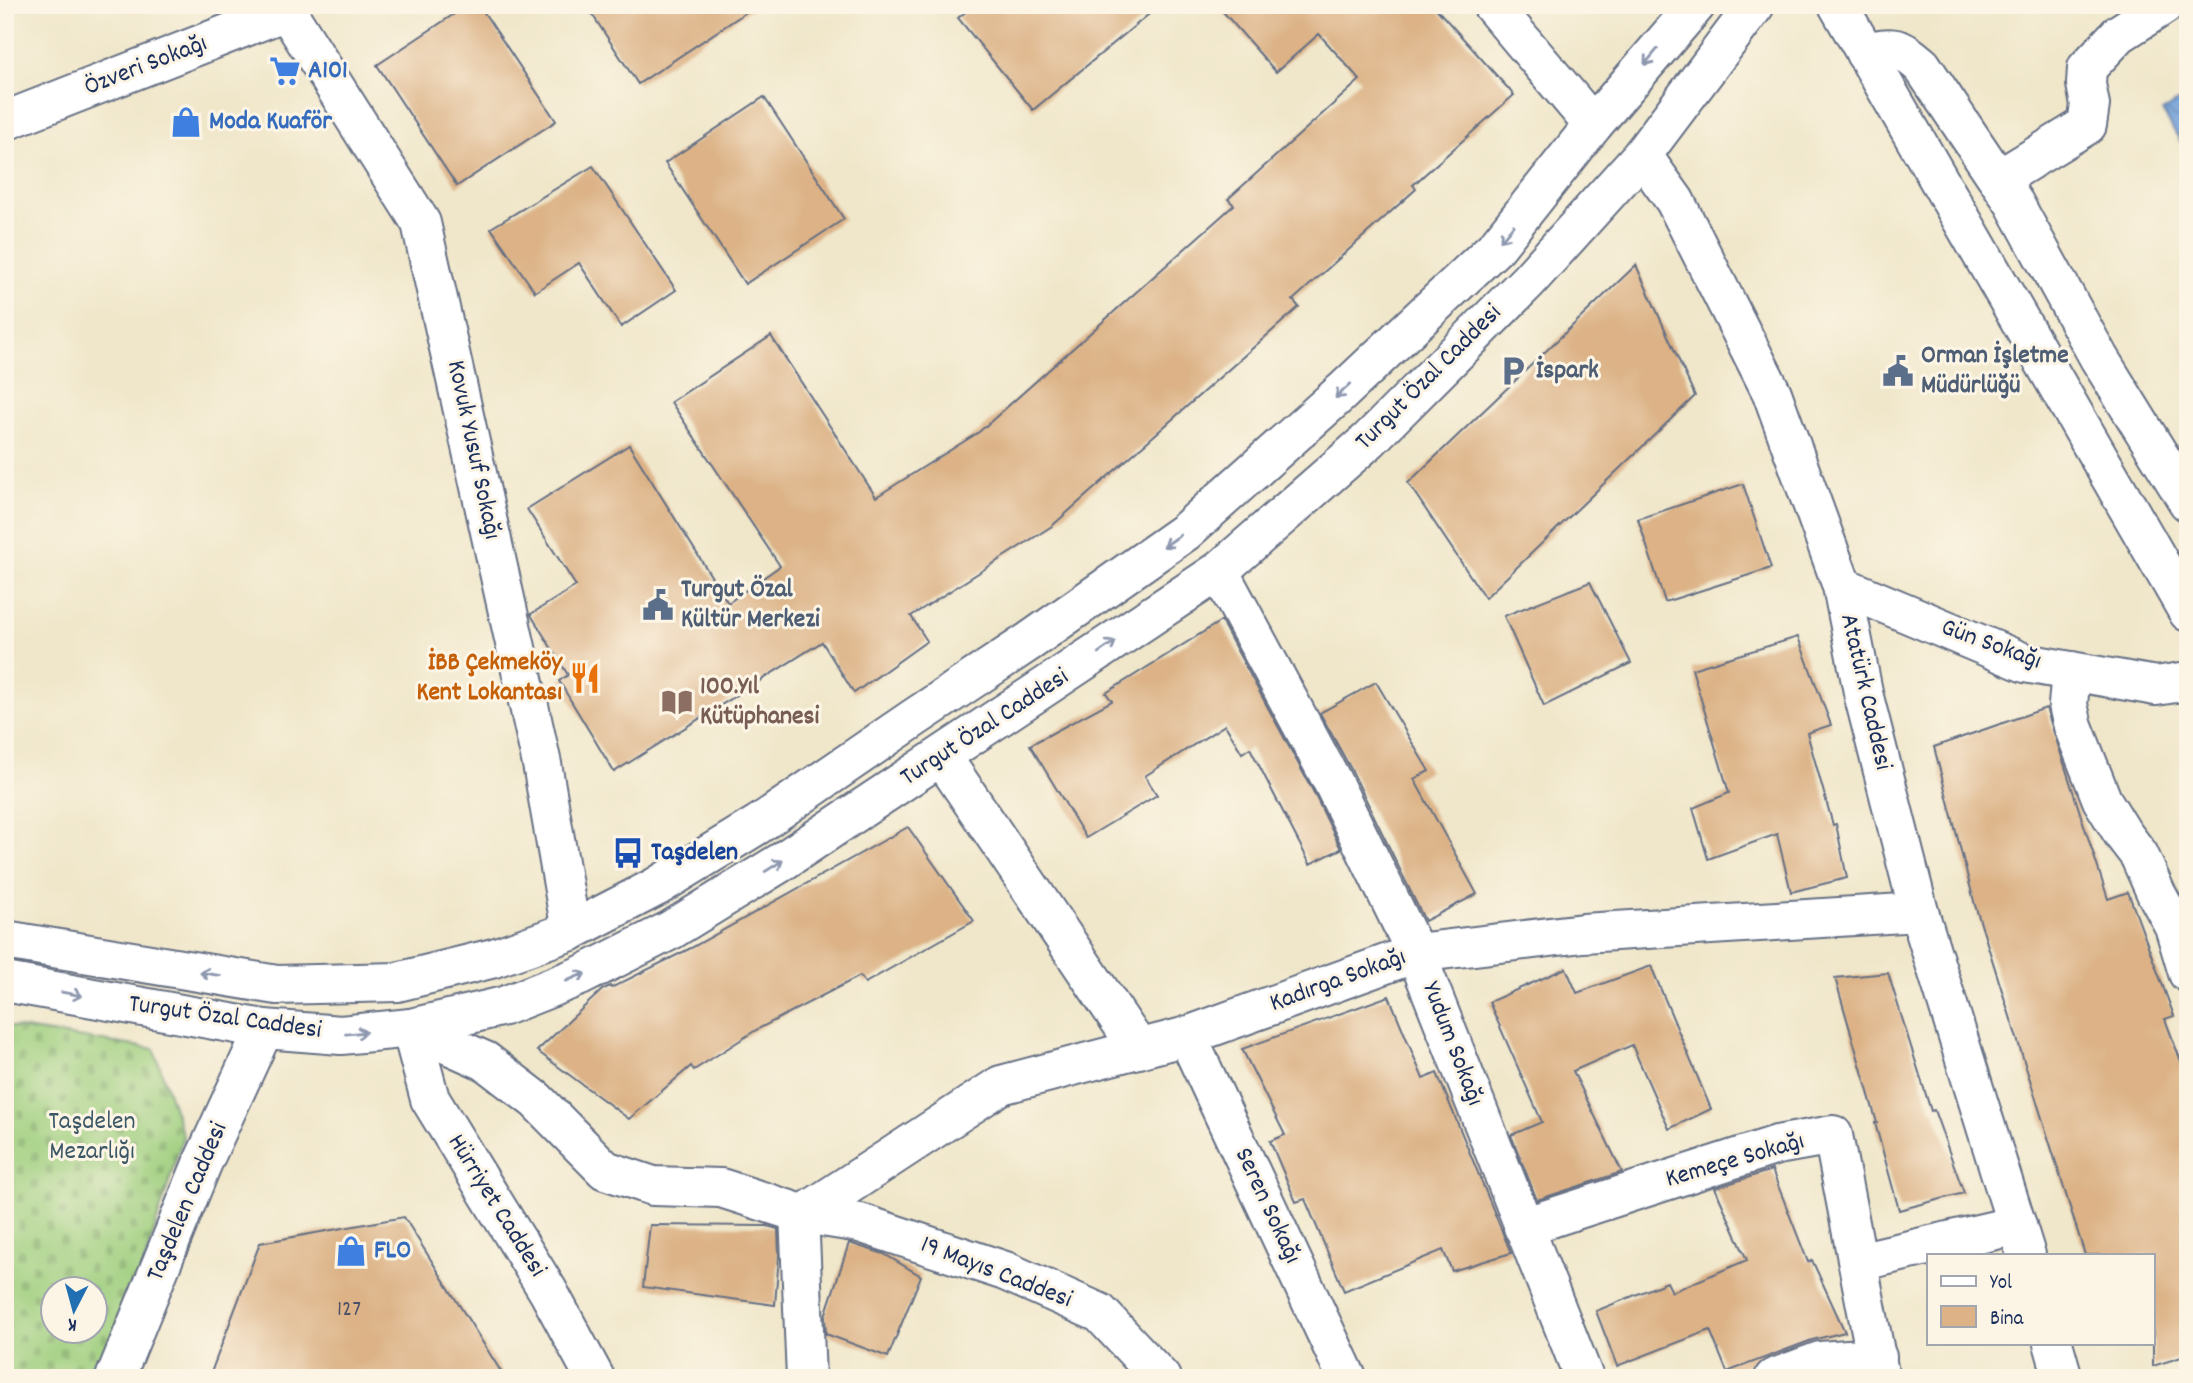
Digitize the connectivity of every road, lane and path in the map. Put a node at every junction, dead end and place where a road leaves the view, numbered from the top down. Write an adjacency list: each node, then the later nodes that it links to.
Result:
1 (1492, 5): 9 (street)
2 (1696, 5): 9 (street, Turgut Özal Caddesi, one-way to 9)
3 (1755, 5): 10 (street, Turgut Özal Caddesi)
4 (1838, 5): 7 (street)
5 (2164, 5): 11 (street)
6 (284, 8): 8 (street, Özveri Sokağı); 22 (street, Kovuk Yusuf Sokağı)
7 (1865, 53): 11 (street); 15 (street)
8 (5, 121)
9 (1593, 125): 10 (street); 19 (street, Turgut Özal Caddesi, one-way to 19)
10 (1642, 155): 13 (street, Turgut Özal Caddesi); 14 (street, Atatürk Caddesi)
11 (1999, 179): 12 (street)
12 (2188, 502)
13 (1219, 571): 20 (street, Turgut Özal Caddesi, one-way to 13); 24 (street, Yudum Sokağı)
14 (1842, 586): 16 (street, Gün Sokağı); 21 (street, Atatürk Caddesi)
15 (2188, 612)
16 (2071, 671): 17 (street, Gün Sokağı); 25 (street)
17 (2172, 683): 18 (street)
18 (2188, 713)
19 (914, 718): 20 (street); 22 (street, Turgut Özal Caddesi)
20 (942, 757): 29 (street, Turgut Özal Caddesi, one-way to 20); 32 (street)
21 (1919, 912): 24 (street, Kadırga Sokağı); 35 (street, Atatürk Caddesi)
22 (571, 931): 27 (street, Turgut Özal Caddesi)
23 (5, 940): 28 (street, Turgut Özal Caddesi, one-way to 23)
24 (1416, 953): 31 (street, Kadırga Sokağı); 34 (street, Yudum Sokağı)
25 (2188, 974)
26 (5, 982): 30 (street, Turgut Özal Caddesi, one-way to 30)
27 (397, 982): 28 (street, Turgut Özal Caddesi); 29 (street, Hürriyet Caddesi)
28 (278, 985): 30 (street, Taşdelen Caddesi)
29 (411, 1028): 30 (street, Turgut Özal Caddesi, one-way to 29); 33 (street, 19 Mayıs Caddesi); 40 (street, Hürriyet Caddesi)
30 (264, 1029): 39 (street, Taşdelen Caddesi)
31 (1187, 1036): 32 (street, Kadırga Sokağı); 43 (street, Seren Sokağı)
32 (1139, 1049): 33 (street, Kadırga Sokağı)
33 (802, 1214): 41 (street); 42 (street, 19 Mayıs Caddesi)
34 (1523, 1227): 36 (street, Kemeçe Sokağı); 44 (street, Yudum Sokağı)
35 (2022, 1240): 36 (street)
36 (1858, 1262): 38 (street, Kemeçe Sokağı)
37 (2053, 1344): 46 (street)
38 (1878, 1367): 45 (street)
39 (115, 1378)
40 (595, 1378)
41 (806, 1378)
42 (1161, 1378)
43 (1347, 1378)
44 (1584, 1378)
45 (1774, 1378)
46 (2063, 1378)

